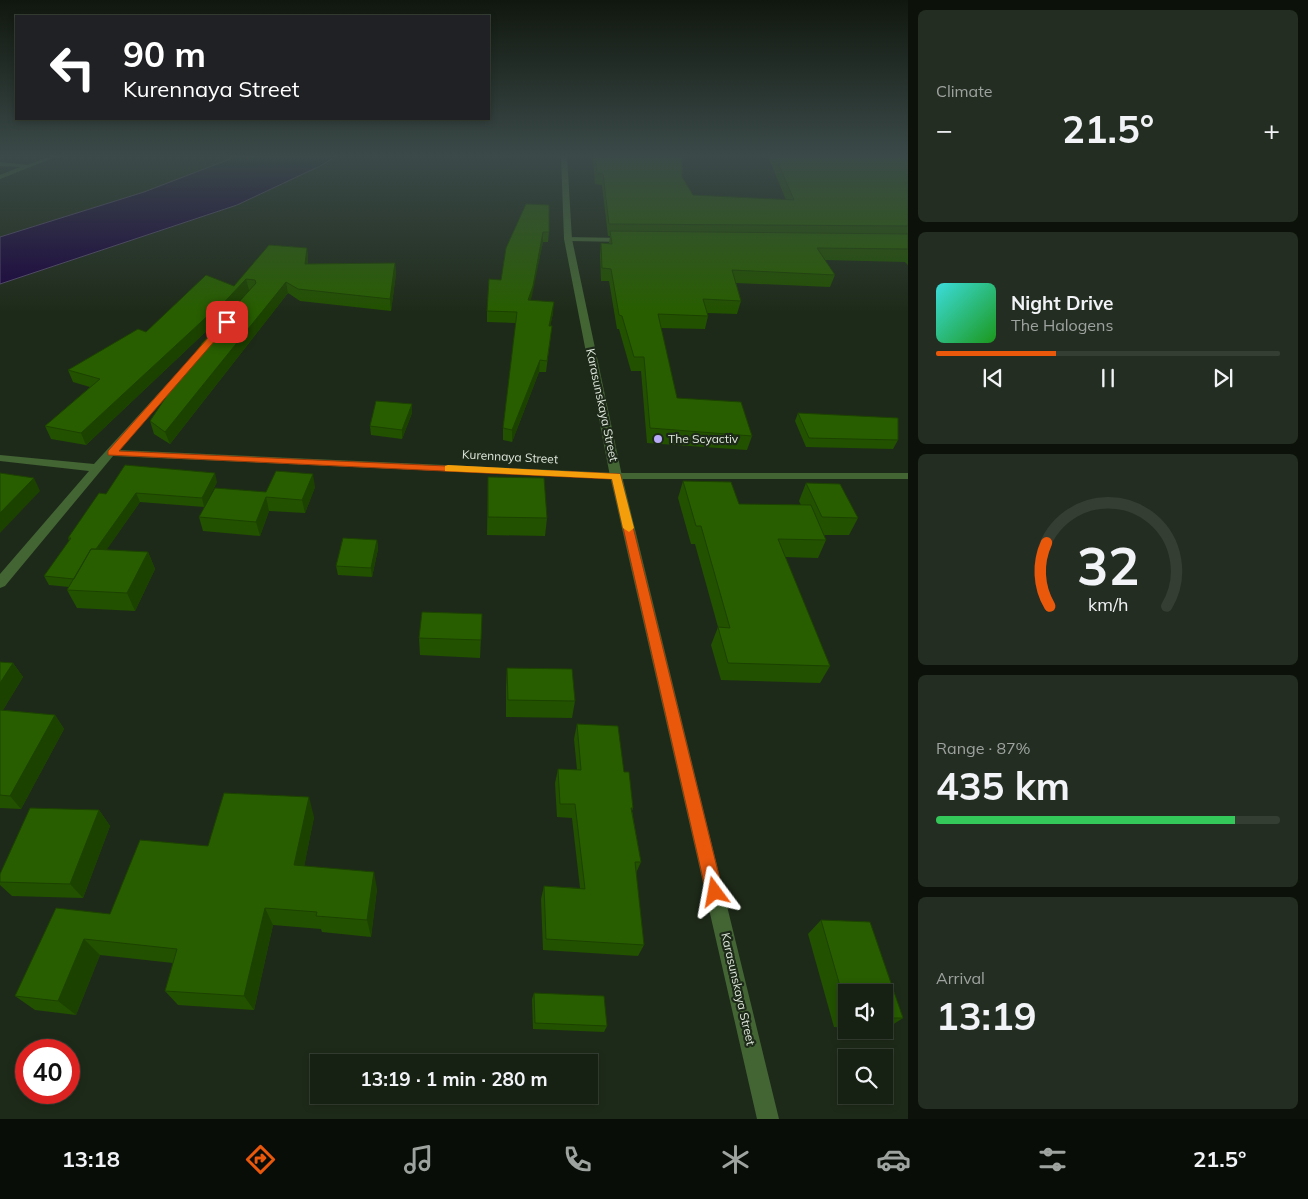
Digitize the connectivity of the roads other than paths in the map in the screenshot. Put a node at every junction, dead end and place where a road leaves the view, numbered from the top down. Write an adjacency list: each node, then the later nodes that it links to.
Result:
1 (567, 208): 2 (street, Karasunskaya Street)
2 (568, 239): 3 (street); 8 (street, Karasunskaya Street)
3 (636, 240)
4 (202, 351): 5 (street)
5 (112, 453): 7 (street); 8 (street, Kurennaya Street)
6 (0, 458): 7 (street)
7 (97, 468): 10 (street)
8 (616, 476): 9 (street, Kurennaya Street); 11 (street, Karasunskaya Street)
9 (908, 476)
10 (0, 583)
11 (768, 1119)

